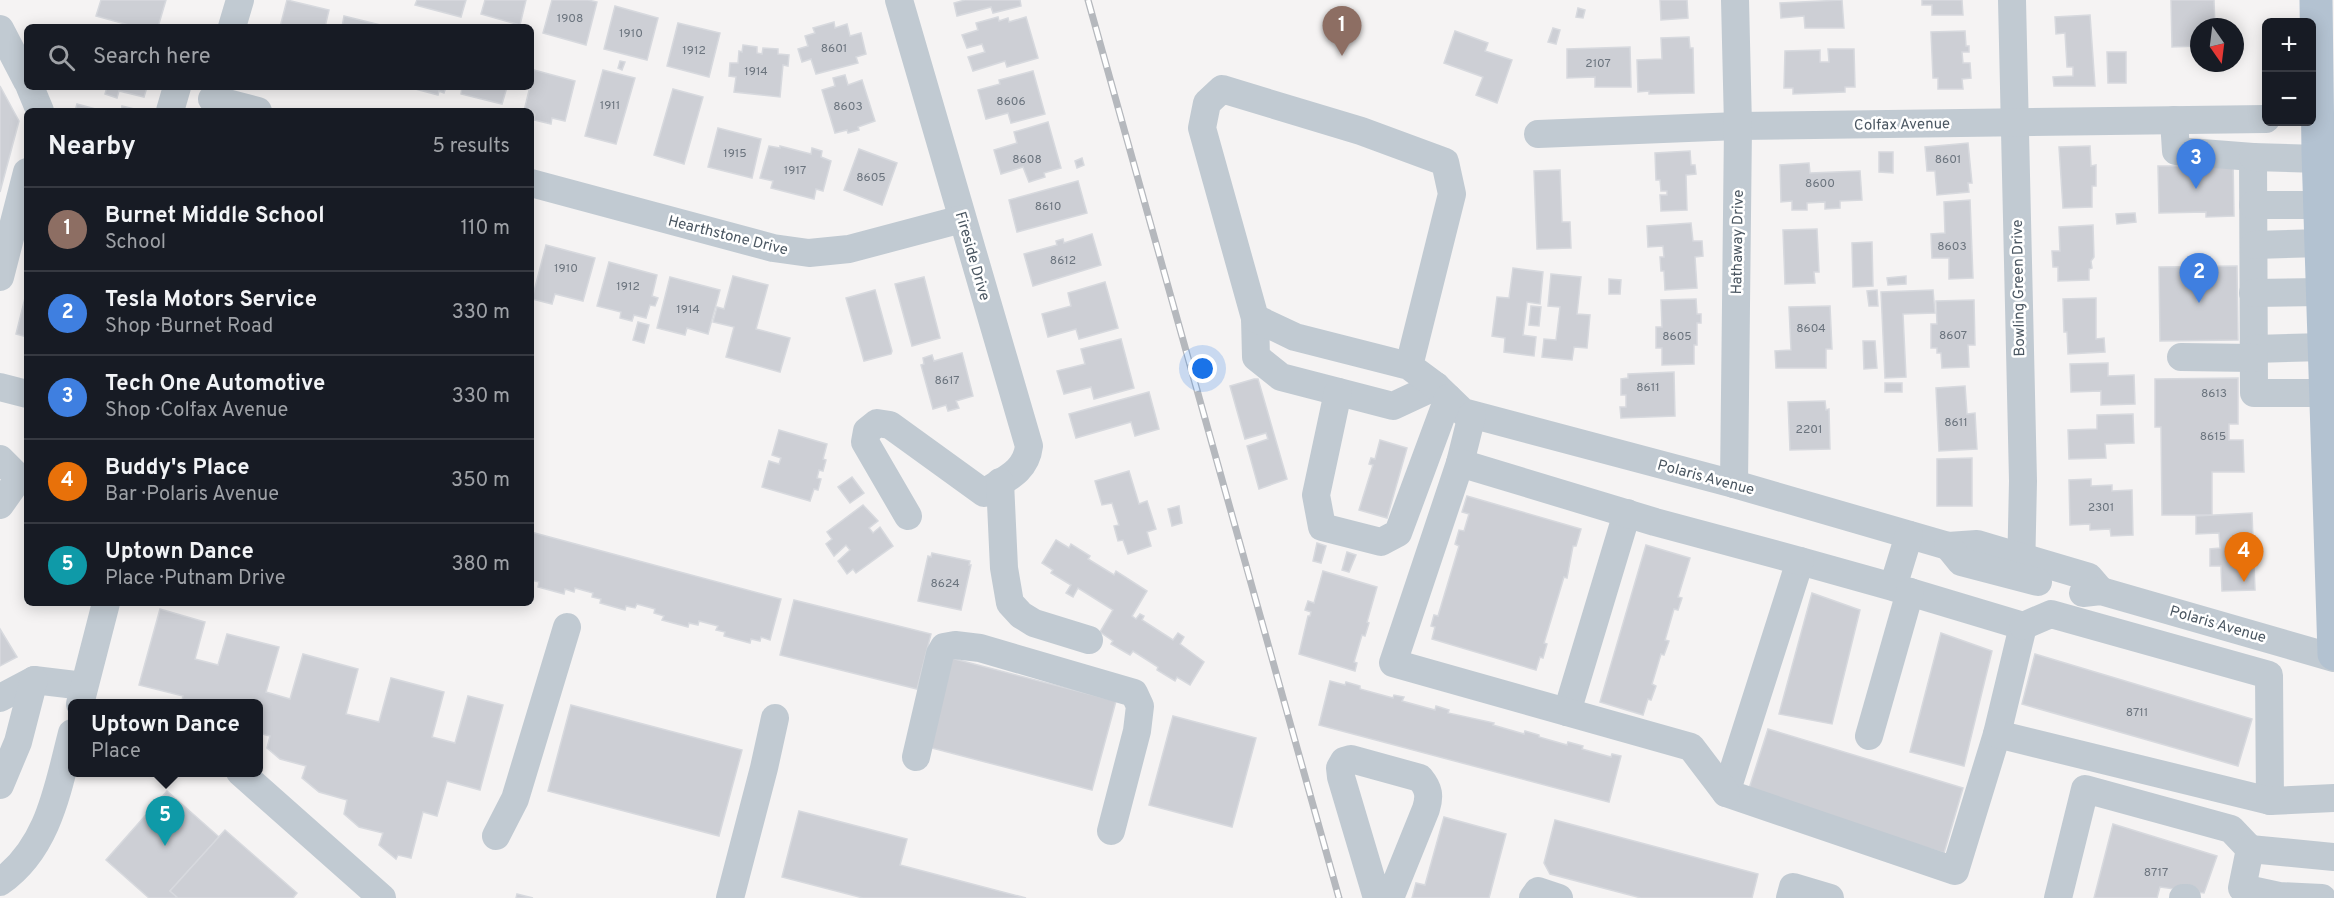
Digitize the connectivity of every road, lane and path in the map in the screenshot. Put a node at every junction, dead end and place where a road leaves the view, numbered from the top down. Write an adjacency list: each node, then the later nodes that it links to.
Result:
1 (240, 0): 6 (street)
2 (899, 0): 27 (street, Fireside Drive)
3 (1735, 0): 20 (street, Hathaway Drive)
4 (2012, 0): 18 (street, Bowling Green Drive)
5 (2322, 7): 11 (main road)
6 (233, 24)
7 (0, 29): 8 (street)
8 (24, 75)
9 (31, 90): 13 (street)
10 (176, 90): 14 (street)
11 (2316, 90)
12 (210, 95): 15 (street)
13 (39, 108)
14 (171, 108)
15 (249, 108)
16 (2262, 118): 17 (street, Colfax Avenue)
17 (2174, 120): 18 (street, Colfax Avenue); 23 (street)
18 (2014, 123): 20 (street, Colfax Avenue); 53 (street, Bowling Green Drive)
19 (2316, 125): 22 (main road)
20 (1738, 126): 21 (street, Colfax Avenue); 46 (street, Hathaway Drive)
21 (1538, 134)
22 (2324, 154): 23 (street); 28 (main road)
23 (2253, 157): 26 (street)
24 (24, 184): 30 (street)
25 (534, 184): 27 (street, Hearthstone Drive)
26 (2253, 205): 28 (street); 29 (street)
27 (962, 219): 47 (street, Fireside Drive)
28 (2324, 224): 29 (street); 32 (main road)
29 (2253, 245): 31 (street)
30 (0, 277)
31 (2253, 293): 32 (street); 35 (street)
32 (2326, 304): 34 (main road)
33 (1255, 318): 37 (street); 37 (street); 39 (street)
34 (2324, 347): 35 (street); 41 (main road)
35 (2254, 354): 36 (street); 41 (street)
36 (2181, 357)
37 (1409, 366): 42 (street)
38 (0, 387): 40 (street)
39 (1338, 392): 42 (street); 42 (street)
40 (24, 393)
41 (2326, 393): 44 (main road)
42 (1455, 403): 45 (street); 46 (street, Polaris Avenue)
43 (0, 459): 48 (street)
44 (2331, 462): 58 (main road)
45 (1460, 463): 49 (street); 65 (street)
46 (1734, 484): 51 (street, Polaris Avenue)
47 (992, 487): 50 (street); 59 (street)
48 (0, 505)
49 (1627, 513): 52 (street); 65 (street)
50 (908, 516)
51 (1909, 535): 53 (street, Polaris Avenue); 54 (street)
52 (1800, 561): 54 (street); 73 (street)
53 (2025, 571): 56 (street); 61 (street, Polaris Avenue)
54 (1902, 589): 56 (street); 68 (street)
55 (105, 606): 63 (street)
56 (2010, 622): 67 (street); 75 (street)
57 (567, 627): 77 (street)
58 (2334, 633): 60 (main road)
59 (1089, 640)
60 (2334, 654)
61 (2334, 658)
62 (34, 680): 63 (street); 64 (street); 72 (street)
63 (82, 695)
64 (0, 699)
65 (1567, 712): 73 (street)
66 (775, 718): 82 (street)
67 (1997, 734): 73 (street); 75 (street)
68 (1869, 736)
69 (68, 748): 80 (street)
70 (916, 757): 76 (street)
71 (246, 777): 81 (street)
72 (0, 785)
73 (1726, 793)
74 (2334, 798): 75 (street)
75 (2270, 801)
76 (1111, 831)
77 (496, 836)
78 (2250, 849): 79 (street); 89 (street); 90 (street)
79 (2334, 857)
80 (0, 882)
81 (382, 898)
82 (730, 898)
83 (1377, 898): 84 (street)
84 (1390, 898)
85 (1533, 898): 86 (street)
86 (1559, 898)
87 (1790, 898): 88 (street)
88 (1830, 898)
89 (2058, 898)
90 (2322, 898)

